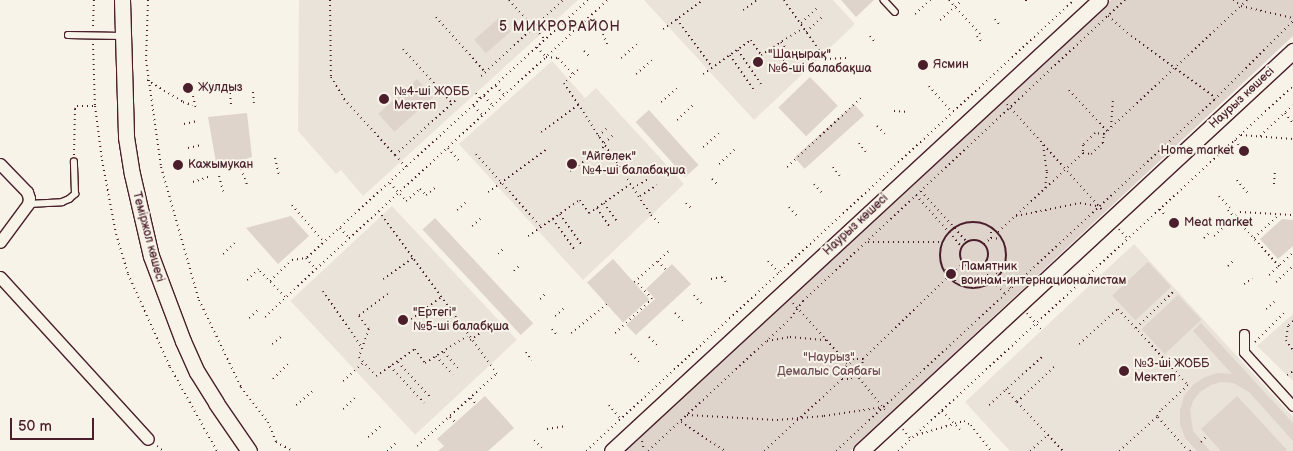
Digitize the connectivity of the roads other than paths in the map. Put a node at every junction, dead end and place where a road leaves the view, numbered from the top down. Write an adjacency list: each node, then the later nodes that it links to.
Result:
1 (122, 0): 6 (street, Теміржол көшесі)
2 (884, 0): 4 (lane)
3 (1100, 0): 17 (street, Наурыз көшесі)
4 (895, 12)
5 (68, 35): 6 (lane)
6 (122, 36): 16 (street, Теміржол көшесі)
7 (1293, 51): 18 (street, Наурыз көшесі)
8 (74, 162): 10 (lane)
9 (0, 164): 10 (street)
10 (28, 204): 11 (street)
11 (0, 242)
12 (0, 277): 15 (street)
13 (1244, 334): 14 (street)
14 (1293, 406)
15 (148, 439)
16 (249, 451)
17 (612, 451)
18 (861, 451)

